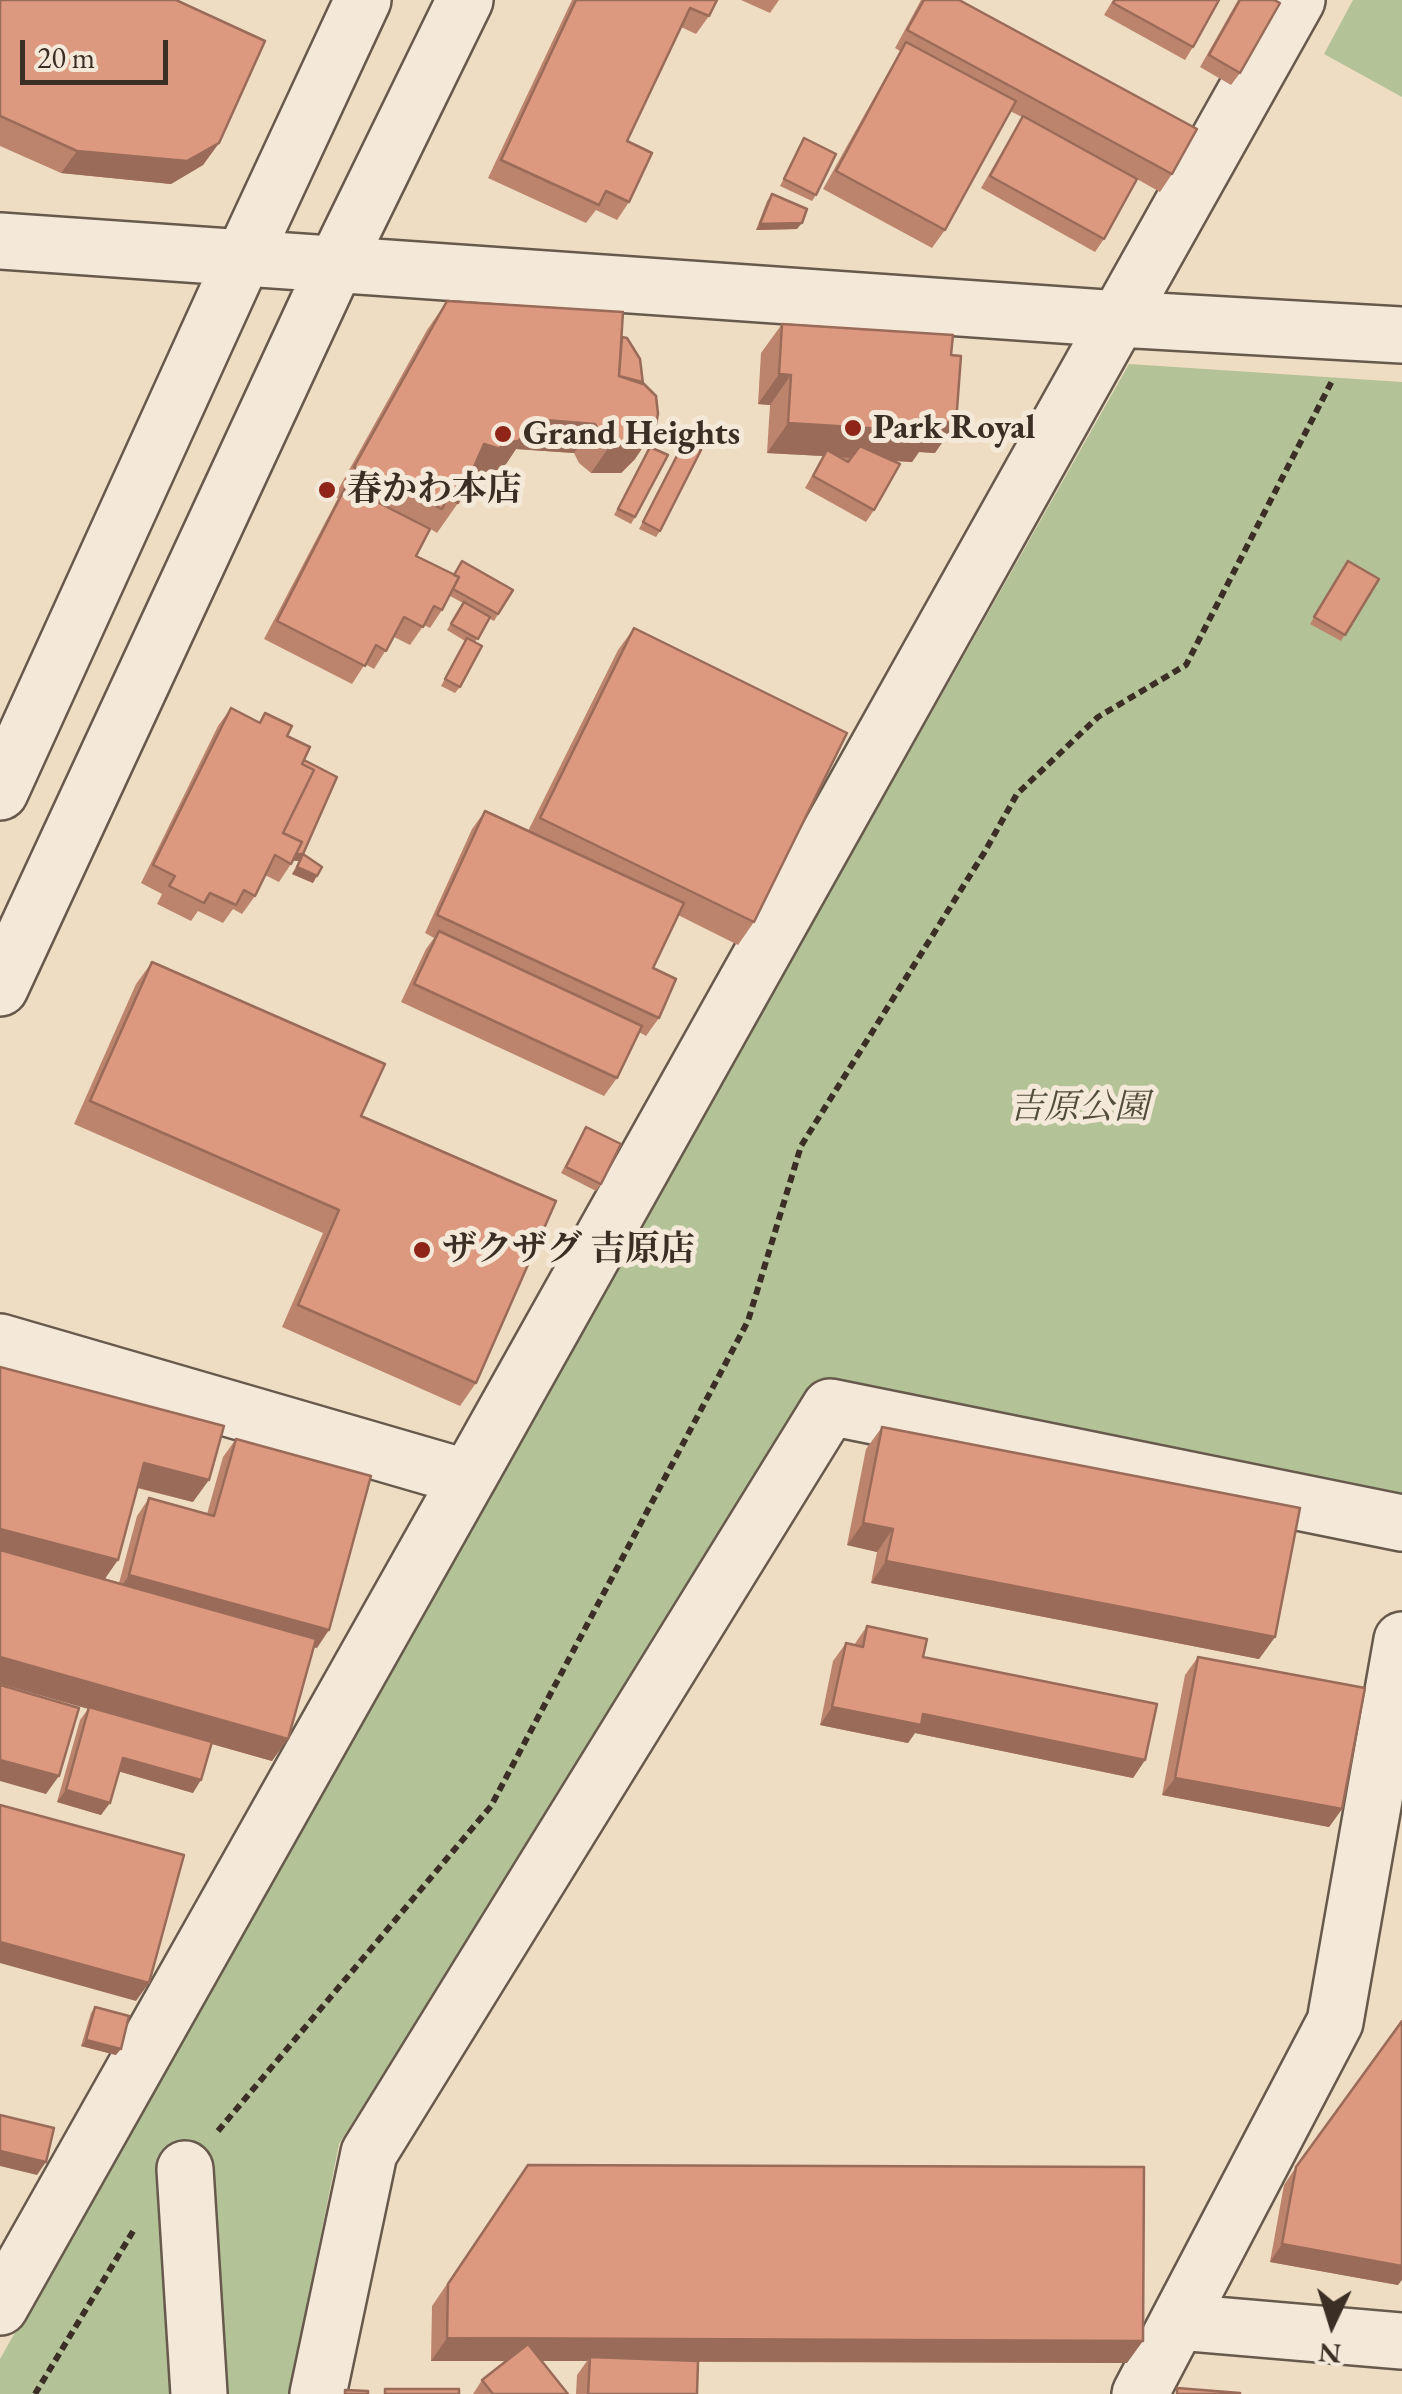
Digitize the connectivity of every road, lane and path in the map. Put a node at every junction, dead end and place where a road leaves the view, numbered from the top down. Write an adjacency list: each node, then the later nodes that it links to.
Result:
1 (363, 0): 5 (street)
2 (465, 0): 6 (street)
3 (1297, 0): 7 (street)
4 (0, 241): 5 (street)
5 (242, 258): 6 (street); 9 (street)
6 (336, 264): 7 (street); 10 (street)
7 (1119, 319): 8 (street); 12 (street)
8 (1379, 334): 15 (path)
9 (0, 792)
10 (0, 988)
11 (0, 1342): 12 (street)
12 (468, 1478): 16 (street)
13 (1402, 1523): 21 (street)
14 (1402, 1640): 17 (street)
15 (186, 2169): 19 (path); 20 (street)
16 (0, 2307)
17 (1179, 2322): 18 (street); 22 (street)
18 (1402, 2341)
19 (35, 2394)
20 (199, 2394)
21 (318, 2394)
22 (1140, 2394)

